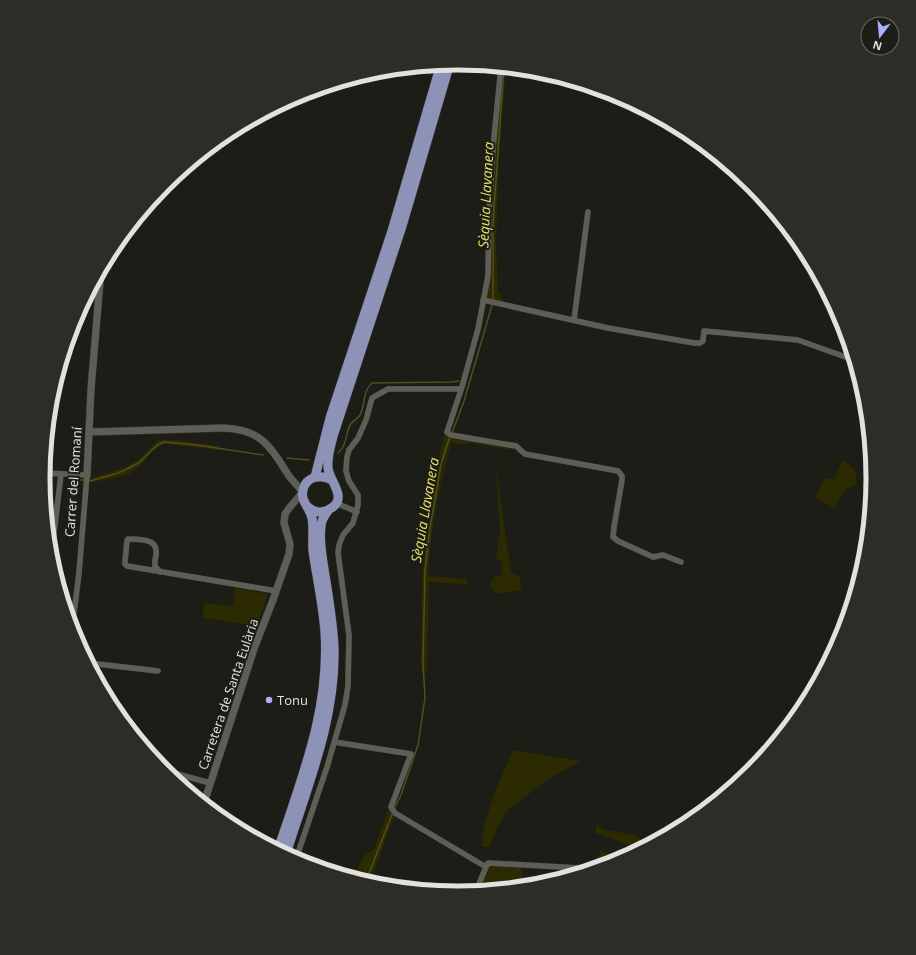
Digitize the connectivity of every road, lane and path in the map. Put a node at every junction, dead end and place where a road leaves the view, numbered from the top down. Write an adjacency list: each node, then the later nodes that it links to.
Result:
1 (439, 70): 15 (main road)
2 (448, 70): 16 (main road)
3 (501, 72): 6 (street)
4 (588, 212): 7 (street)
5 (99, 284): 10 (street, Carrer del Romaní)
6 (483, 300): 7 (street); 9 (street)
7 (574, 320): 8 (street)
8 (848, 358)
9 (461, 389): 22 (street); 24 (street)
10 (89, 432): 13 (street, Carrer del Romaní); 14 (street)
11 (50, 473): 12 (street)
12 (61, 474): 13 (street); 23 (street)
13 (86, 475): 28 (street, Carrer del Romaní)
14 (292, 479): 15 (street); 17 (street)
15 (311, 479): 16 (main road); 17 (main road)
16 (332, 480): 18 (main road)
17 (302, 493): 19 (street, Carretera de Santa Eulària); 20 (main road)
18 (336, 503): 21 (main road); 22 (street)
19 (293, 504): 20 (street); 26 (street, Carretera de Santa Eulària)
20 (307, 506): 21 (main road); 36 (main road)
21 (328, 511): 37 (main road)
22 (356, 512): 32 (street)
23 (54, 535)
24 (681, 562)
25 (160, 572): 25 (street); 26 (street)
26 (276, 591): 34 (street, Carretera de Santa Eulària)
27 (71, 606): 28 (street)
28 (75, 607): 29 (street, Carrer del Romaní)
29 (74, 614)
30 (95, 664): 31 (street)
31 (158, 671)
32 (334, 742): 38 (street); 39 (street)
33 (179, 774): 34 (street)
34 (210, 783): 35 (street, Carretera de Santa Eulària)
35 (206, 797)
36 (280, 844)
37 (288, 848)
38 (298, 852)
39 (486, 867): 40 (street); 41 (street)
40 (577, 868)
41 (478, 885)

